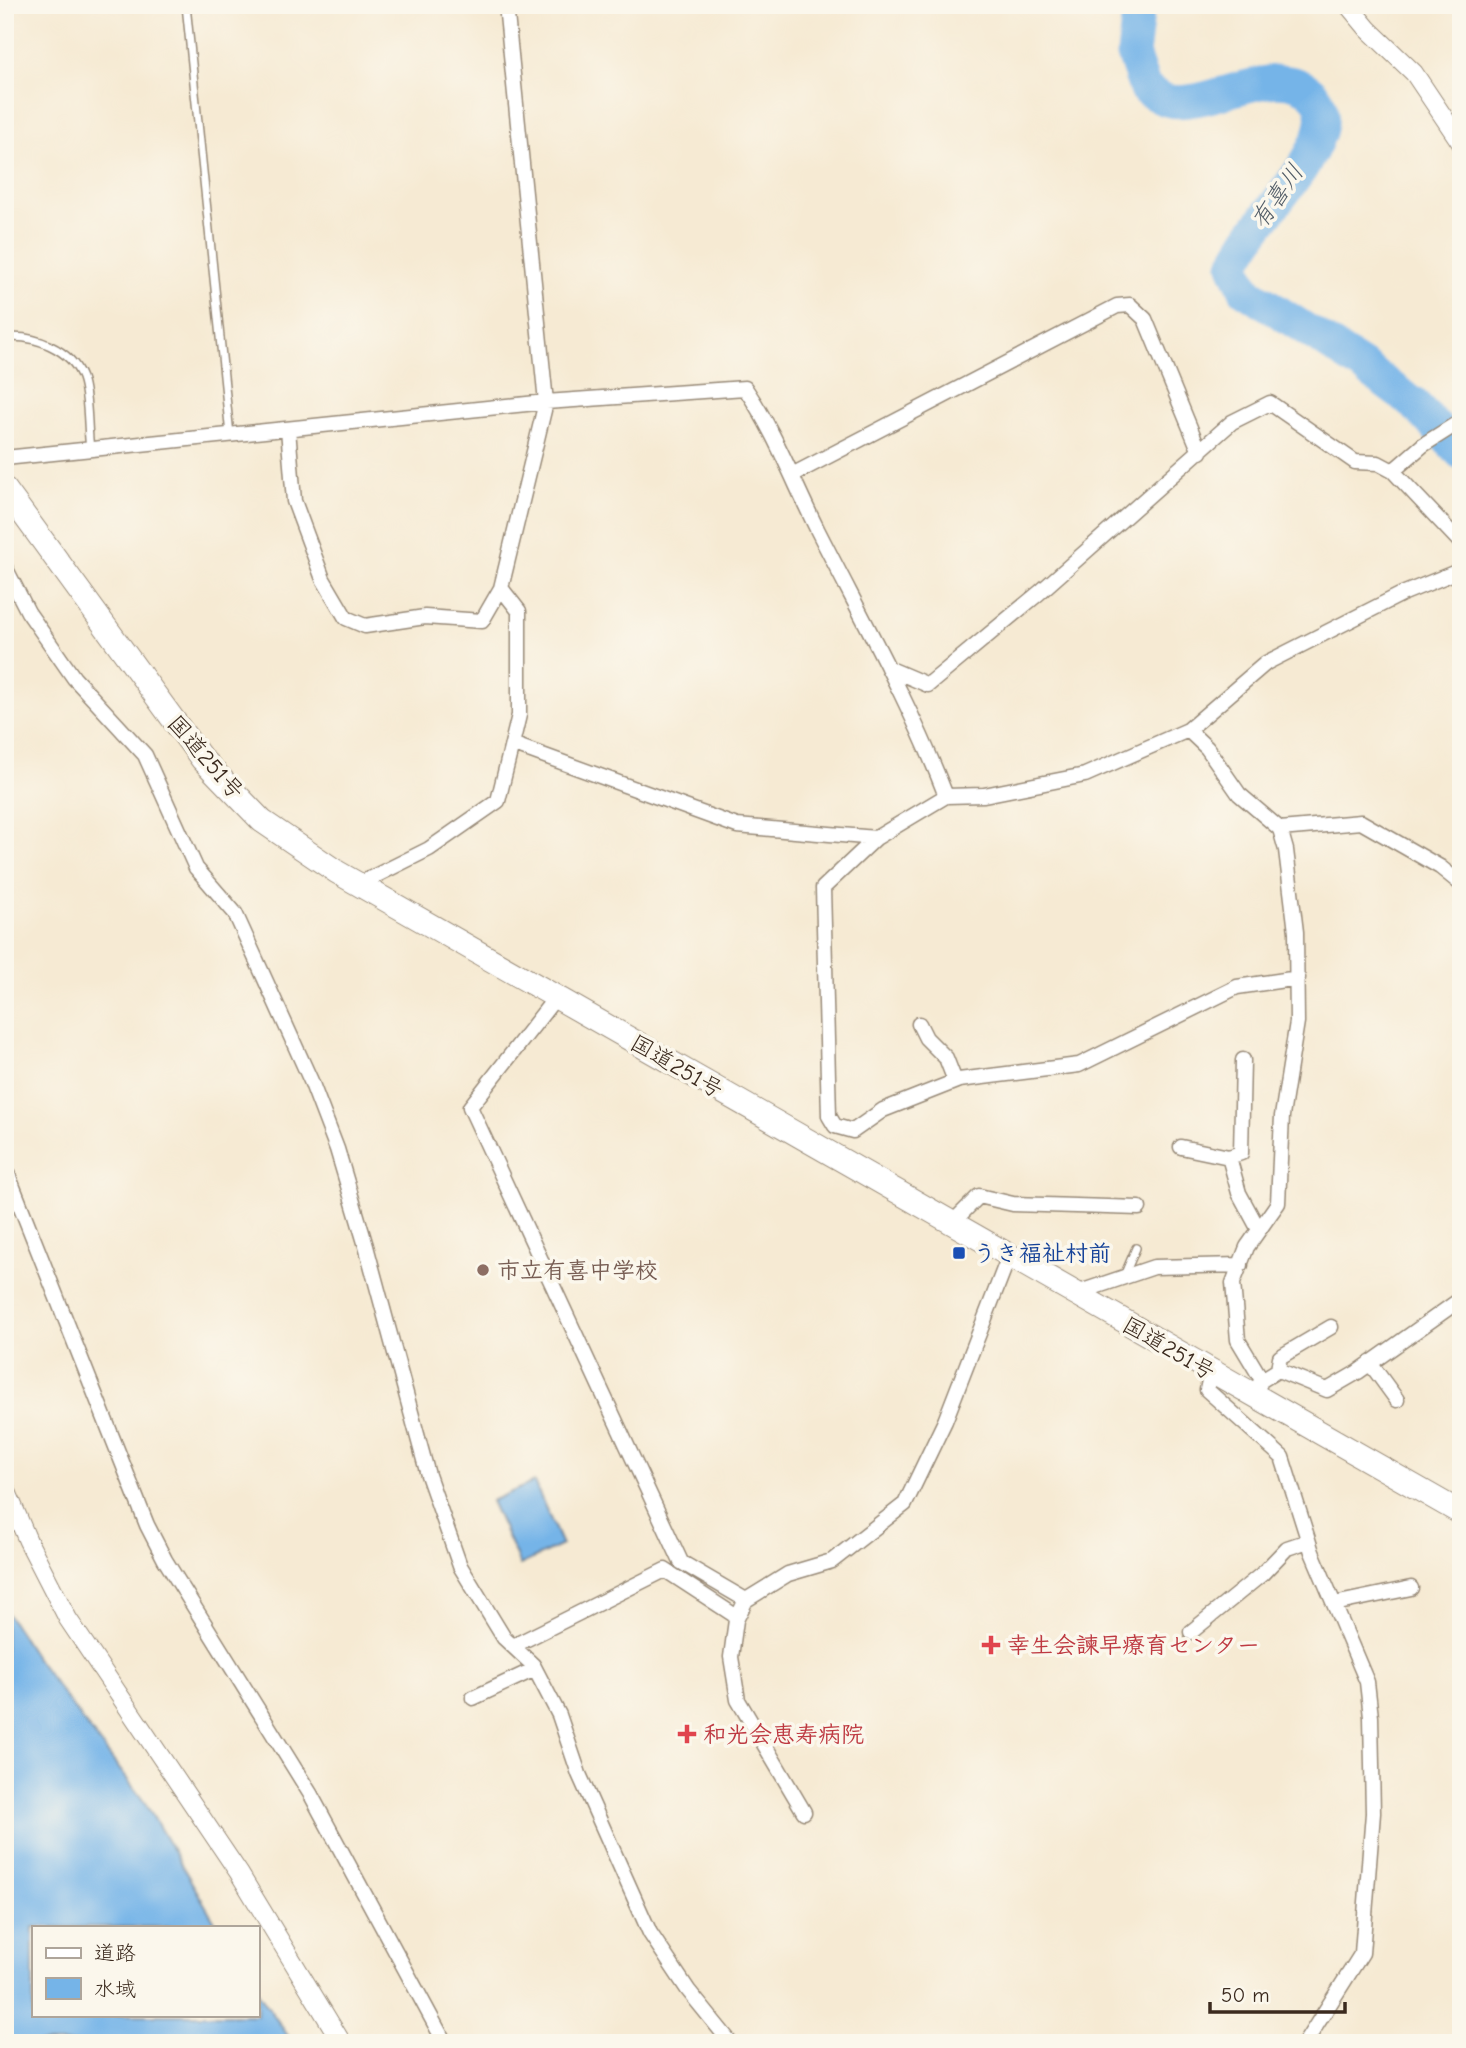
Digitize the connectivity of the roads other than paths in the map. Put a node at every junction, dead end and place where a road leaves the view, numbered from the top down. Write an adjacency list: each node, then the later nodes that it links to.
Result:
1 (186, 5): 9 (lane)
2 (506, 5): 6 (street)
3 (1348, 5): 4 (street)
4 (1461, 143)
5 (5, 338): 10 (lane)
6 (546, 402): 8 (street); 14 (street); 19 (street)
7 (1461, 421): 13 (street)
8 (288, 429): 9 (street); 19 (street)
9 (230, 435): 10 (street)
10 (90, 449): 12 (street)
11 (1200, 452): 13 (street); 14 (street); 20 (street)
12 (5, 458)
13 (1393, 471): 16 (street)
14 (792, 475): 20 (street)
15 (5, 489): 26 (highway, 国道251号)
16 (1461, 543)
17 (5, 567): 59 (street)
18 (1461, 570): 21 (street)
19 (501, 588): 22 (street)
20 (888, 668): 23 (street)
21 (1188, 730): 23 (street); 24 (street)
22 (512, 744): 25 (street); 26 (street)
23 (946, 796): 25 (street)
24 (1280, 829): 27 (street); 28 (street)
25 (876, 838): 32 (street)
26 (359, 884): 29 (highway, 国道251号)
27 (1461, 884)
28 (1298, 978): 32 (street); 38 (street)
29 (556, 997): 37 (highway, 国道251号); 55 (street)
30 (919, 1024): 32 (street)
31 (1243, 1060): 34 (street)
32 (955, 1081)
33 (1181, 1147): 34 (street)
34 (1229, 1157): 38 (street)
35 (5, 1167): 64 (street)
36 (1139, 1208): 37 (street)
37 (952, 1223): 40 (highway, 国道251号)
38 (1259, 1230): 41 (street)
39 (1136, 1248): 42 (lane)
40 (1009, 1256): 43 (highway, 国道251号); 55 (street)
41 (1241, 1265): 42 (street); 49 (street)
42 (1124, 1276): 43 (street)
43 (1074, 1294): 48 (highway, 国道251号)
44 (1461, 1299): 46 (street)
45 (1331, 1327): 47 (street)
46 (1370, 1363): 47 (street); 50 (street)
47 (1278, 1370): 49 (street)
48 (1211, 1372): 49 (highway, 国道251号); 53 (street)
49 (1257, 1388): 52 (highway, 国道251号)
50 (1397, 1400)
51 (5, 1487): 63 (street)
52 (1461, 1513)
53 (1308, 1541): 56 (street); 58 (street)
54 (1411, 1588): 56 (street)
55 (746, 1600): 57 (street)
56 (1334, 1604): 66 (street)
57 (737, 1617): 59 (street); 62 (street)
58 (1191, 1632)
59 (513, 1646): 60 (street)
60 (534, 1669): 61 (street); 65 (street)
61 (473, 1698)
62 (804, 1812)
63 (342, 2043)
64 (445, 2043)
65 (732, 2043)
66 (1305, 2043)

